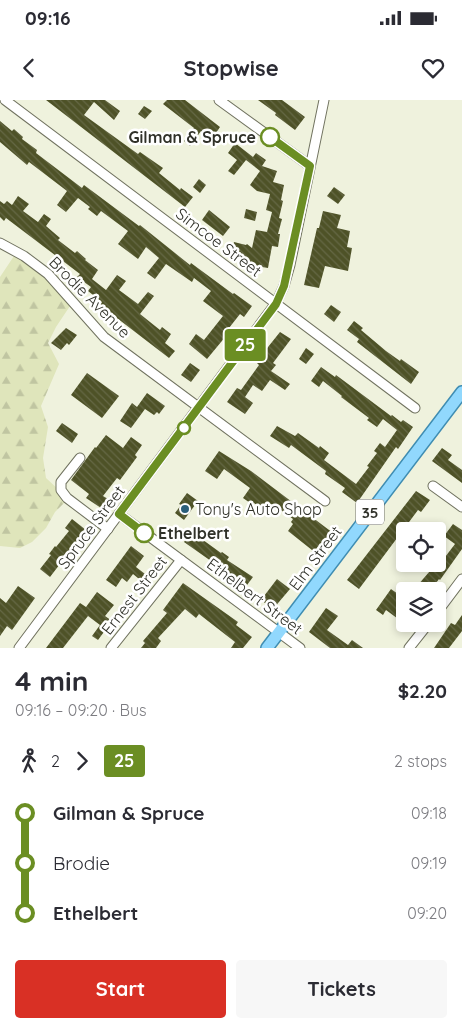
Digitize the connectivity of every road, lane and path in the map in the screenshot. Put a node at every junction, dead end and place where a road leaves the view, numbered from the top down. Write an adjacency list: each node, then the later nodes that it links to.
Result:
1 (5, 100): 6 (street, Simcoe Street)
2 (219, 100): 4 (street)
3 (324, 100): 4 (street, Spruce Street)
4 (310, 166): 6 (street, Spruce Street)
5 (0, 242): 8 (street, Brodie Avenue)
6 (276, 304): 8 (street, Spruce Street); 9 (street, Simcoe Street)
7 (462, 392): 19 (main road, Elm Street / 35)
8 (199, 407): 12 (street, Brodie Avenue); 14 (street, Spruce Street)
9 (414, 408)
10 (80, 458): 15 (street)
11 (433, 486): 13 (street)
12 (325, 501)
13 (462, 508)
14 (119, 514): 15 (street, Spruce Street); 16 (street, Ethelbert Street)
15 (108, 529): 21 (street, Spruce Street)
16 (181, 560): 19 (street, Ethelbert Street); 22 (street, Ernest Street)
17 (462, 578): 18 (street)
18 (446, 600)
19 (279, 632): 23 (main road, Elm Street / 35); 24 (street, Ethelbert Street)
20 (422, 632): 25 (street)
21 (19, 648)
22 (111, 648)
23 (267, 648)
24 (300, 648)
25 (409, 648)

